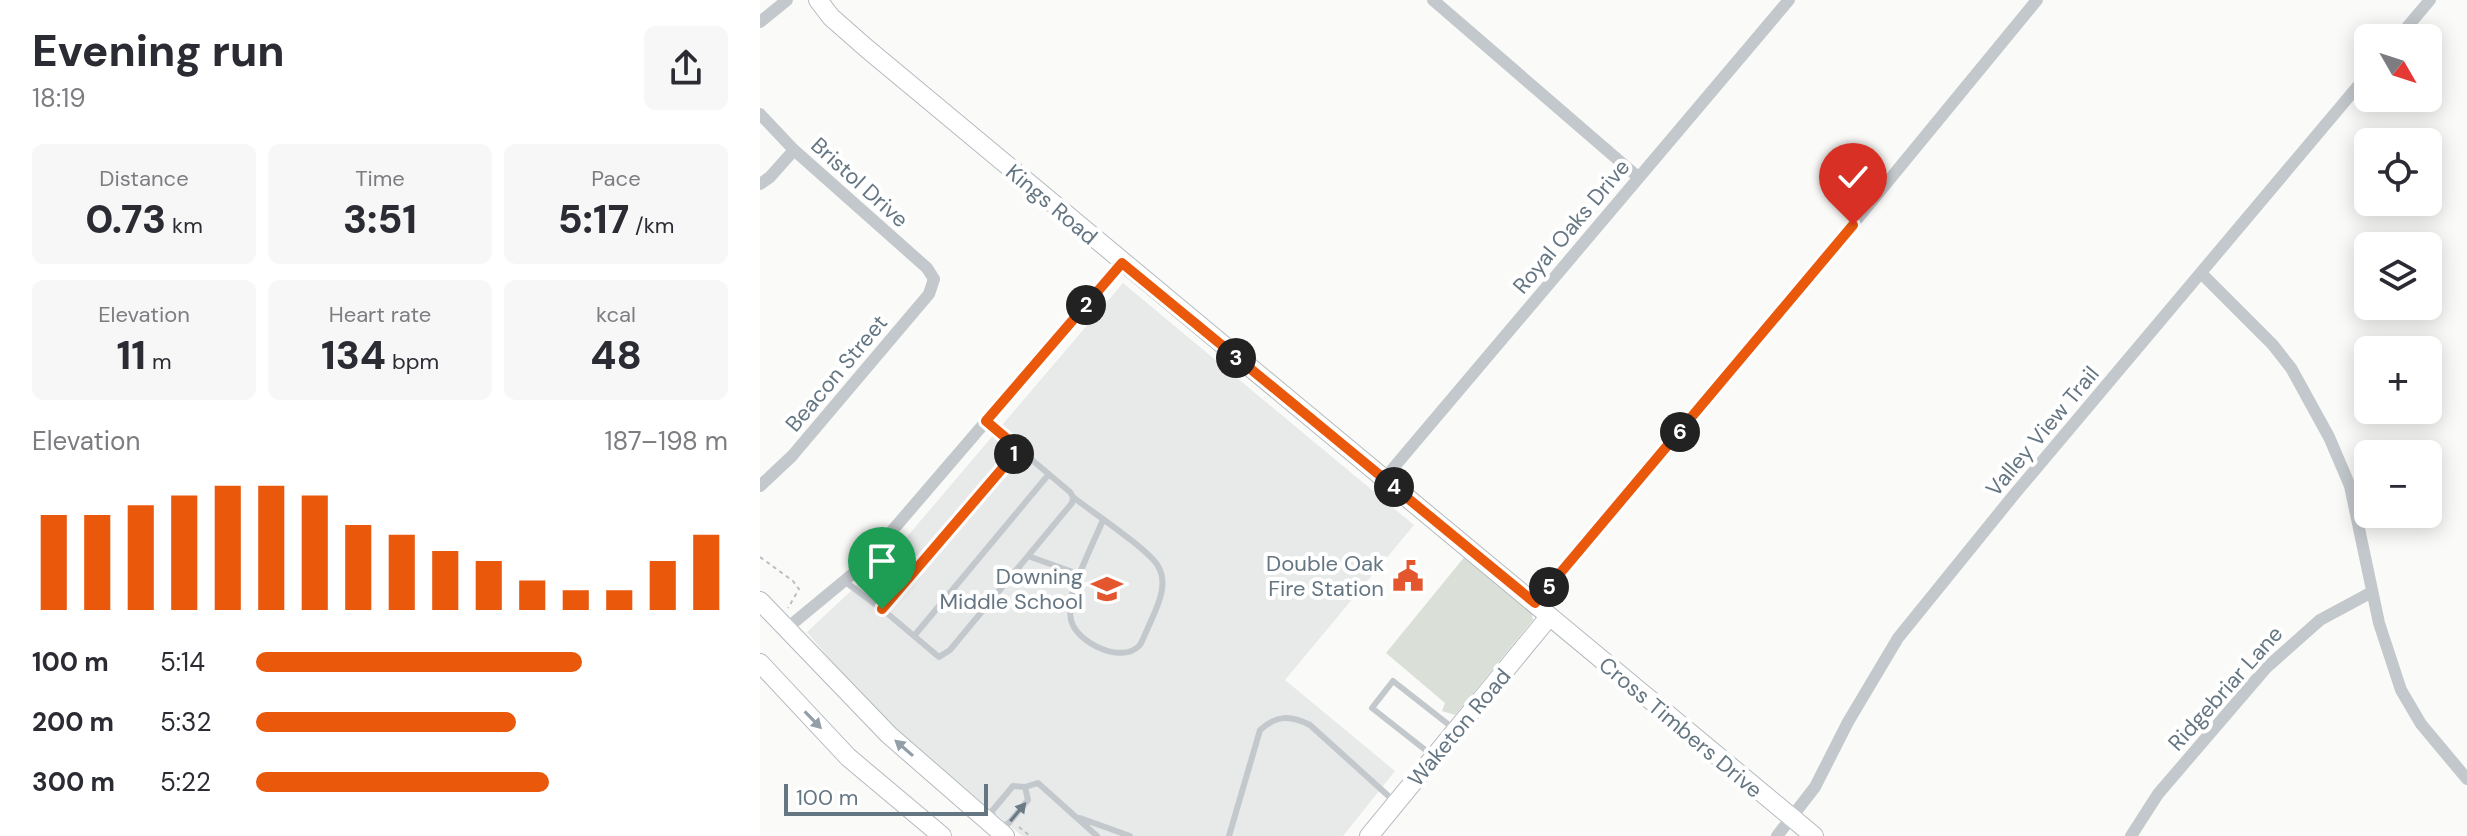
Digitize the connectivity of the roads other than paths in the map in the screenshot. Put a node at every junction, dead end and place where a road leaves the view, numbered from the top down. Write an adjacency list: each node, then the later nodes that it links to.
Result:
1 (787, 0): 7 (street)
2 (818, 0): 14 (street, Kings Road)
3 (1433, 0): 12 (street)
4 (1789, 0): 12 (street, Royal Oaks Drive)
5 (2037, 0): 29 (street)
6 (2430, 0): 8 (street)
7 (760, 22)
8 (2410, 24)
9 (2354, 91): 15 (street, Valley View Trail)
10 (760, 114): 11 (street, Bristol Drive)
11 (794, 150): 13 (street); 16 (street, Bristol Drive)
12 (1638, 177): 20 (street, Royal Oaks Drive)
13 (760, 184)
14 (1122, 263): 17 (street); 20 (street, Kings Road)
15 (2202, 274): 27 (street); 41 (street, Valley View Trail)
16 (934, 279): 21 (street, Beacon Street)
17 (986, 421): 18 (lane); 26 (street)
18 (1019, 449): 19 (lane); 30 (lane)
19 (1049, 474): 22 (lane); 33 (lane)
20 (1384, 479): 29 (street, Kings Road)
21 (760, 486)
22 (1073, 497): 23 (lane); 24 (lane)
23 (1103, 520): 25 (lane); 25 (lane)
24 (1028, 556): 25 (lane); 33 (lane)
25 (1081, 575)
26 (844, 581): 30 (lane); 32 (street)
27 (2372, 592): 37 (street); 50 (street, Ridgebriar Lane)
28 (760, 601): 32 (street)
29 (1535, 603): 31 (street, Kings Road)
30 (882, 609): 33 (lane)
31 (1549, 617): 35 (street, Waketon Road); 41 (street, Cross Timbers Drive)
32 (792, 624): 42 (street, one-way to 32)
33 (914, 636)
34 (760, 663): 43 (street, one-way to 43)
35 (1456, 731): 36 (street, Waketon Road); 36 (lane)
36 (1434, 757): 39 (street, Waketon Road)
37 (2467, 779)
38 (1025, 787): 40 (lane); 42 (lane, one-way to 38); 42 (lane)
39 (1396, 803): 46 (lane); 47 (street, Waketon Road)
40 (1074, 816): 44 (lane); 45 (lane)
41 (1791, 818): 48 (street, Valley View Trail); 49 (street, Cross Timbers Drive)
42 (999, 830)
43 (942, 836)
44 (1097, 836)
45 (1130, 836)
46 (1229, 836)
47 (1369, 836)
48 (1777, 836)
49 (1814, 836)
50 (2131, 836)

